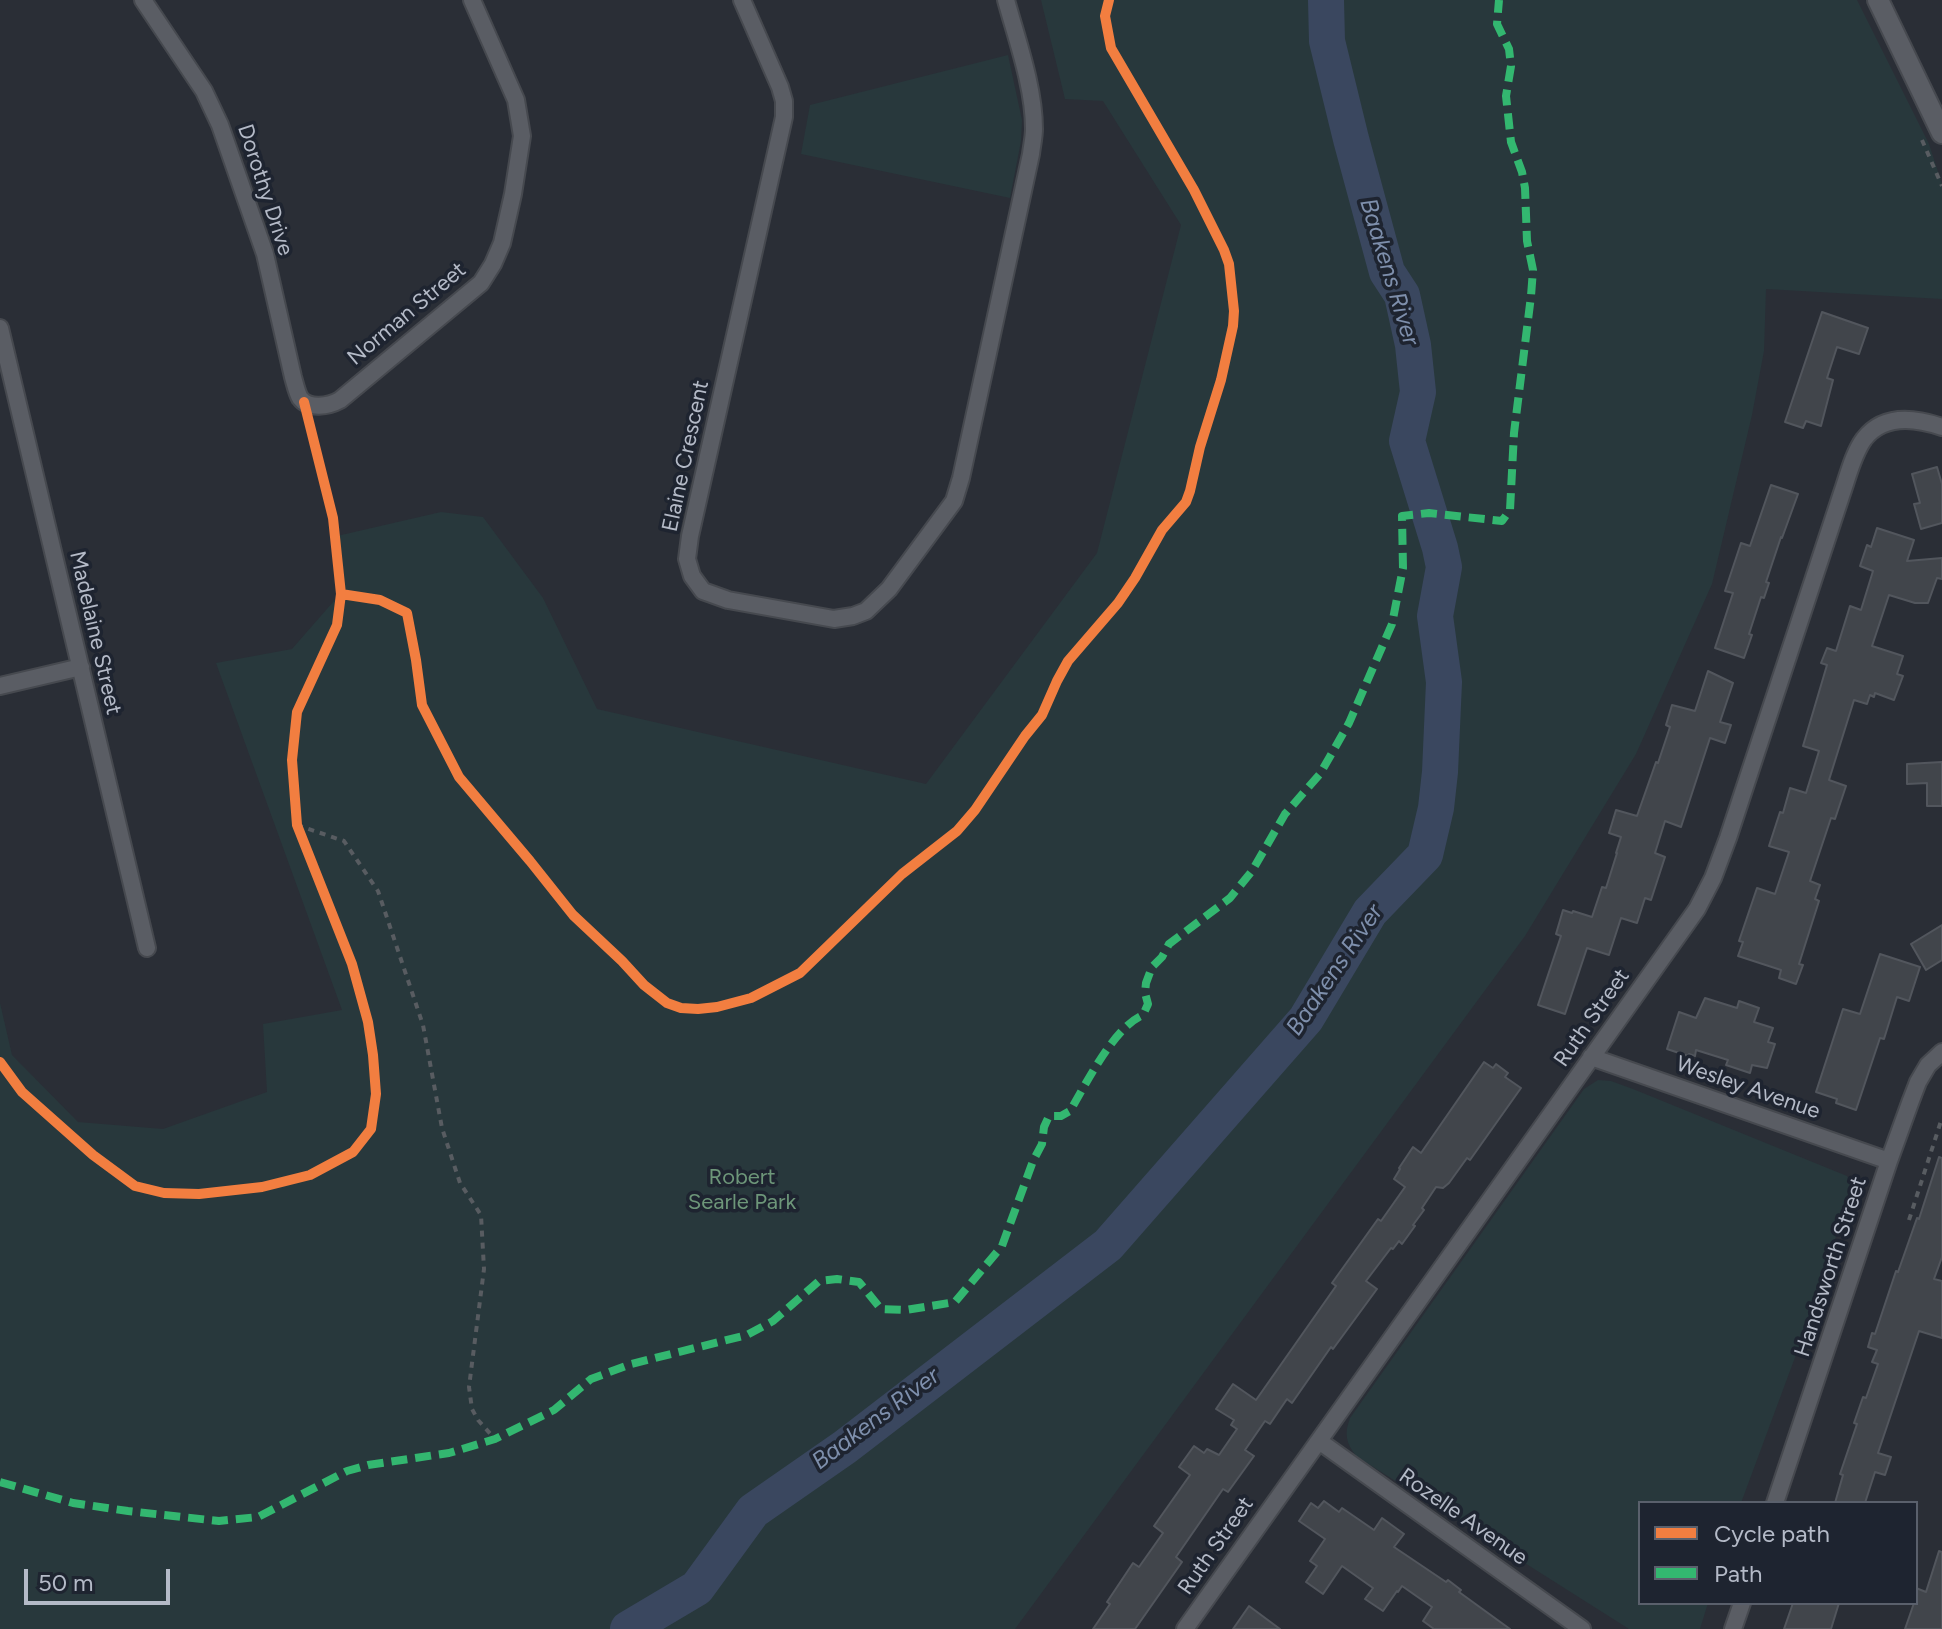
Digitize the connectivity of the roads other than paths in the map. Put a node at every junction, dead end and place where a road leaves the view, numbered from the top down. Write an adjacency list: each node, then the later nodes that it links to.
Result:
1 (143, 0): 8 (street, Dorothy Drive)
2 (472, 0): 8 (street, Norman Street)
3 (742, 0): 4 (street, Elaine Crescent)
4 (1006, 0)
5 (1878, 0): 6 (street)
6 (1942, 133)
7 (0, 328): 10 (street, Madelaine Street)
8 (312, 405)
9 (1942, 427): 14 (street, Ruth Street)
10 (81, 667): 11 (street); 12 (street, Madelaine Street)
11 (0, 686)
12 (147, 948)
13 (1942, 1052): 15 (street, Handsworth Street)
14 (1591, 1057): 15 (street, Wesley Avenue); 16 (street, Ruth Street)
15 (1889, 1161): 17 (street, Handsworth Street)
16 (1319, 1441): 19 (street, Ruth Street); 20 (street, Rozelle Avenue)
17 (1776, 1501)
18 (1741, 1605): 21 (street)
19 (1185, 1629)
20 (1582, 1629)
21 (1733, 1629)

